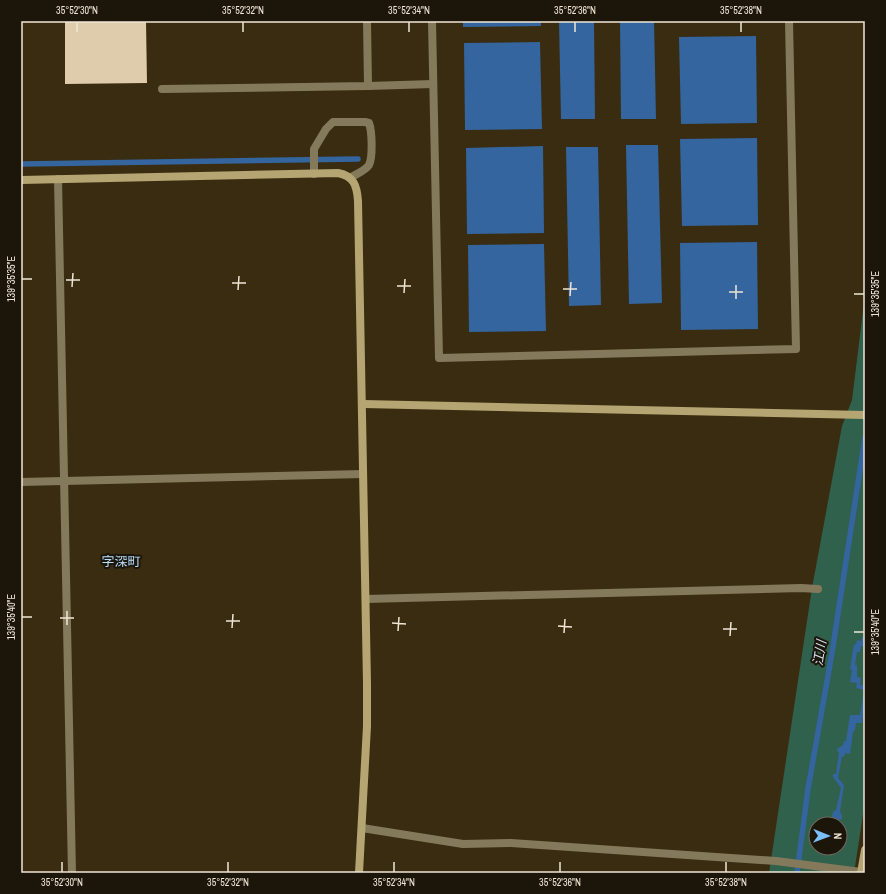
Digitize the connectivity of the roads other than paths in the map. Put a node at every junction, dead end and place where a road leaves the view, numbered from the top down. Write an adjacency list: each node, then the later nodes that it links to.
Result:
1 (367, 21): 5 (street)
2 (432, 21): 4 (street)
3 (789, 21): 4 (street)
4 (433, 84): 5 (street)
5 (368, 86): 6 (street)
6 (162, 89)
7 (314, 174): 8 (street); 8 (street); 9 (street)
8 (350, 178): 11 (street)
9 (58, 179): 10 (street); 14 (street)
10 (21, 180)
11 (363, 404): 12 (street); 13 (street)
12 (865, 415)
13 (363, 474): 14 (street); 17 (street)
14 (64, 481): 15 (street); 21 (street)
15 (21, 482)
16 (818, 589): 17 (street)
17 (366, 599): 18 (street)
18 (362, 828): 20 (street); 22 (street)
19 (865, 850): 20 (street)
20 (861, 872)
21 (72, 873)
22 (359, 873)

